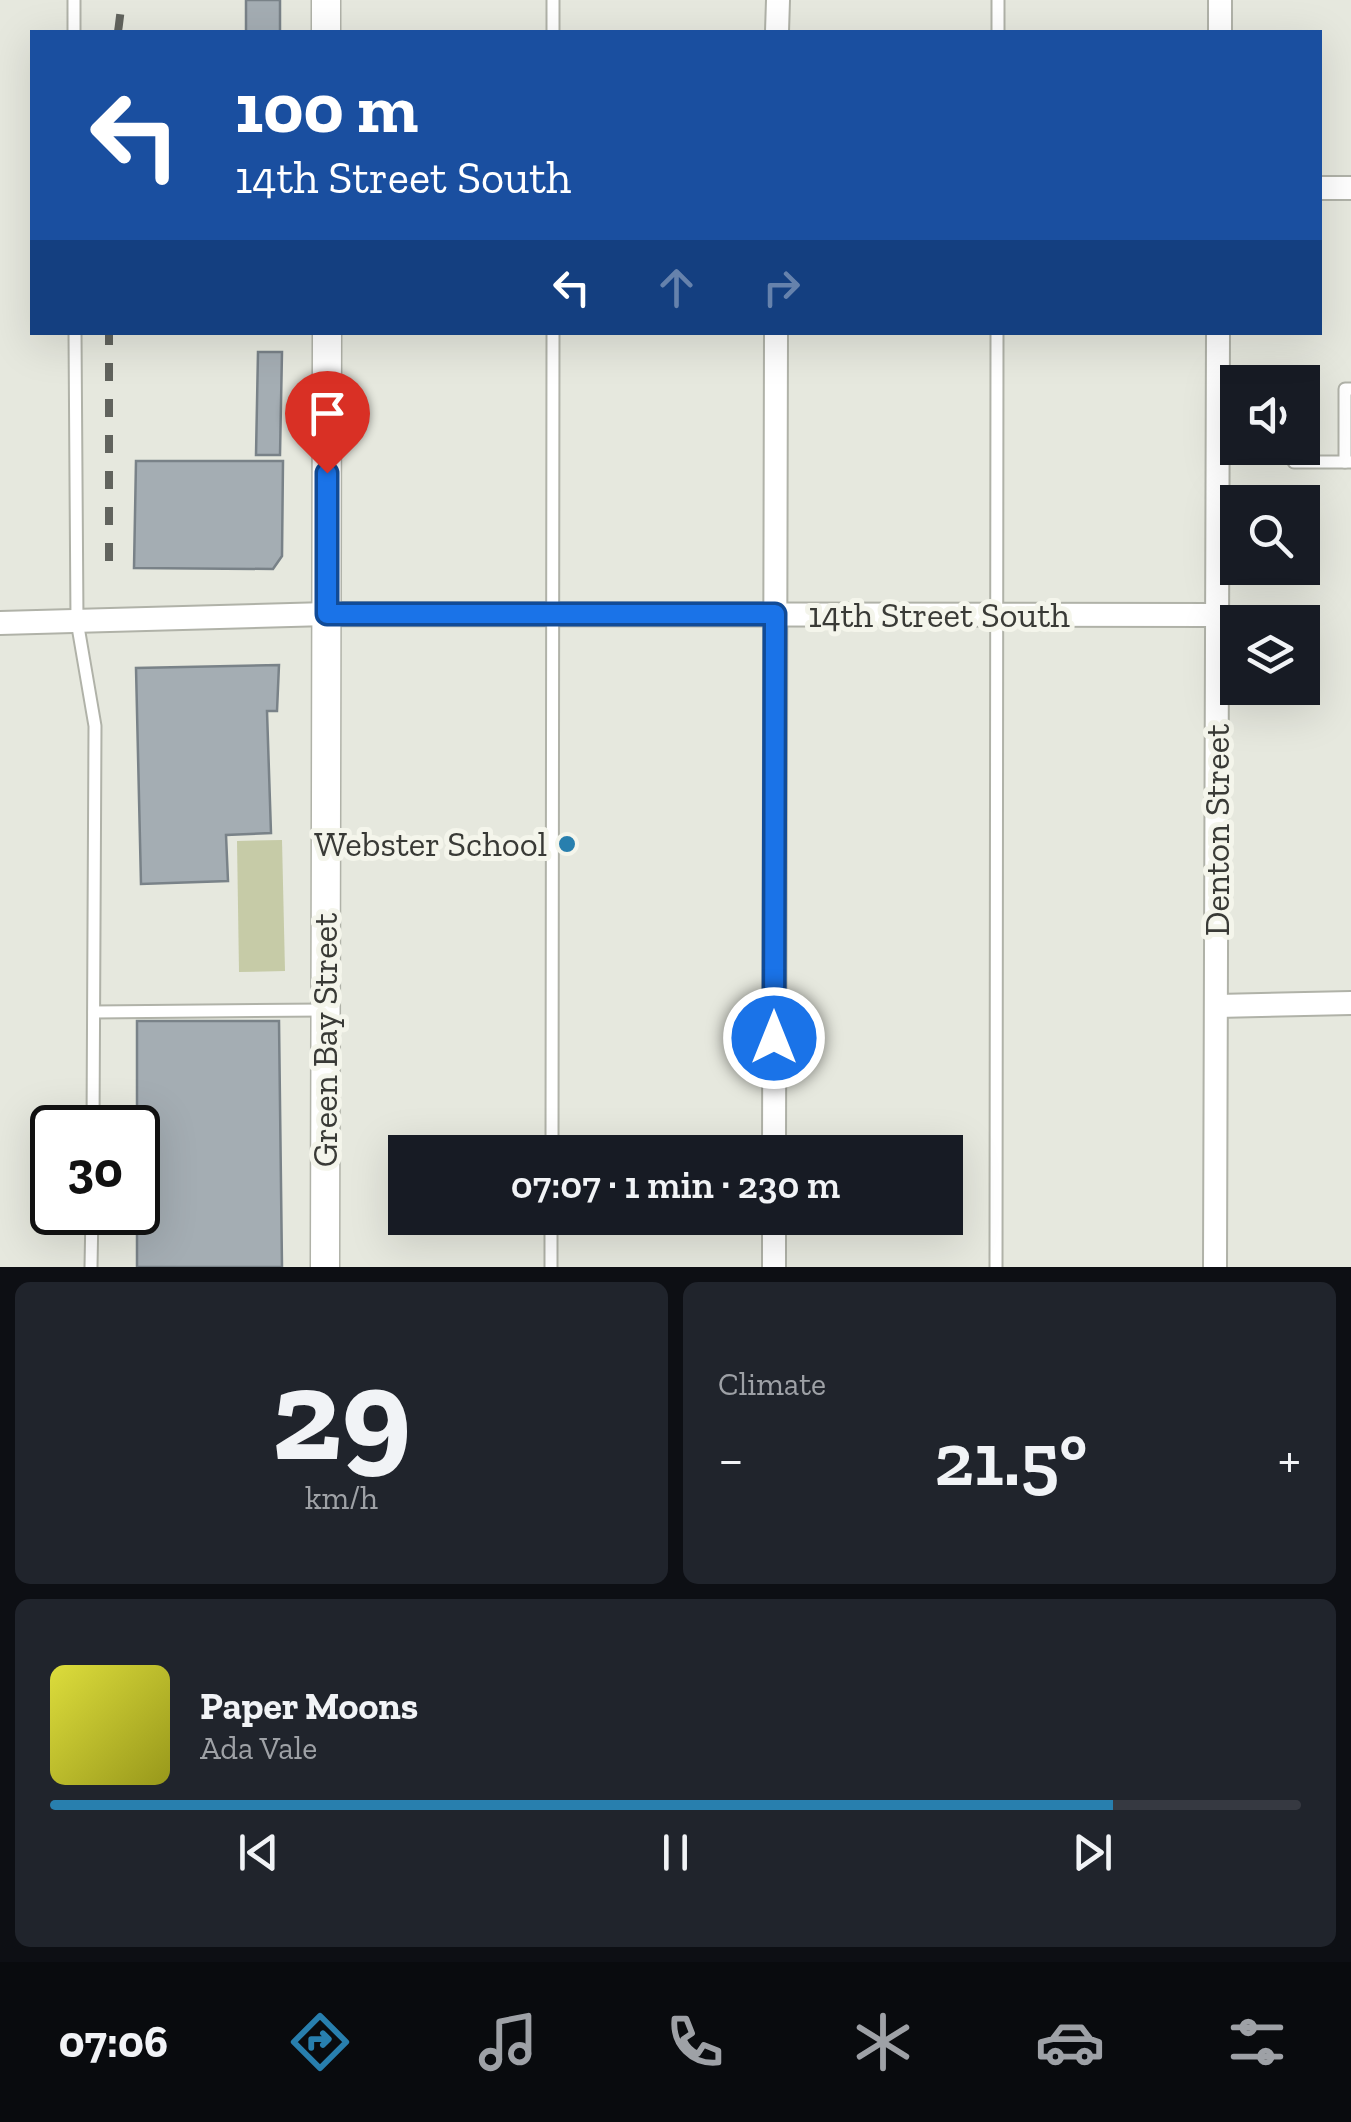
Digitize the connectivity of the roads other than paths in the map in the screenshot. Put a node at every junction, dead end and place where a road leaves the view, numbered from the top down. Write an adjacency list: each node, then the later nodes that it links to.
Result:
1 (74, 0): 7 (lane)
2 (326, 0): 8 (street)
3 (553, 0): 9 (lane)
4 (778, 0): 10 (street)
5 (998, 0): 11 (lane)
6 (1220, 0): 12 (street)
7 (74, 30)
8 (326, 30)
9 (553, 30)
10 (778, 30)
11 (998, 30)
12 (1220, 30)
13 (1322, 188): 14 (street)
14 (1351, 188)
15 (75, 335): 29 (lane)
16 (326, 335): 24 (street, Green Bay Street)
17 (553, 335): 26 (lane)
18 (776, 335): 25 (street)
19 (998, 335): 28 (lane)
20 (1218, 335): 27 (street, Denton Street)
21 (1351, 389): 23 (lane)
22 (1320, 462): 23 (lane)
23 (1348, 462)
24 (327, 614): 26 (street, 14th Street South); 29 (street, 14th Street South); 33 (street, Green Bay Street)
25 (775, 614): 26 (street, 14th Street South); 28 (street, 14th Street South); 37 (street)
26 (554, 615): 36 (lane)
27 (1217, 615): 28 (street, 14th Street South); 32 (street, Denton Street)
28 (997, 616): 45 (lane)
29 (76, 620): 30 (street, 14th Street South); 34 (lane)
30 (0, 623)
31 (1351, 1003): 32 (street)
32 (1217, 1006): 46 (street, Denton Street)
33 (325, 1010): 34 (lane); 42 (street, Green Bay Street)
34 (94, 1012): 35 (lane)
35 (93, 1105)
36 (552, 1135)
37 (774, 1135)
38 (92, 1235): 41 (lane)
39 (551, 1235): 43 (lane)
40 (774, 1235): 44 (street)
41 (91, 1267)
42 (325, 1267)
43 (551, 1267)
44 (774, 1267)
45 (996, 1267)
46 (1215, 1267)

